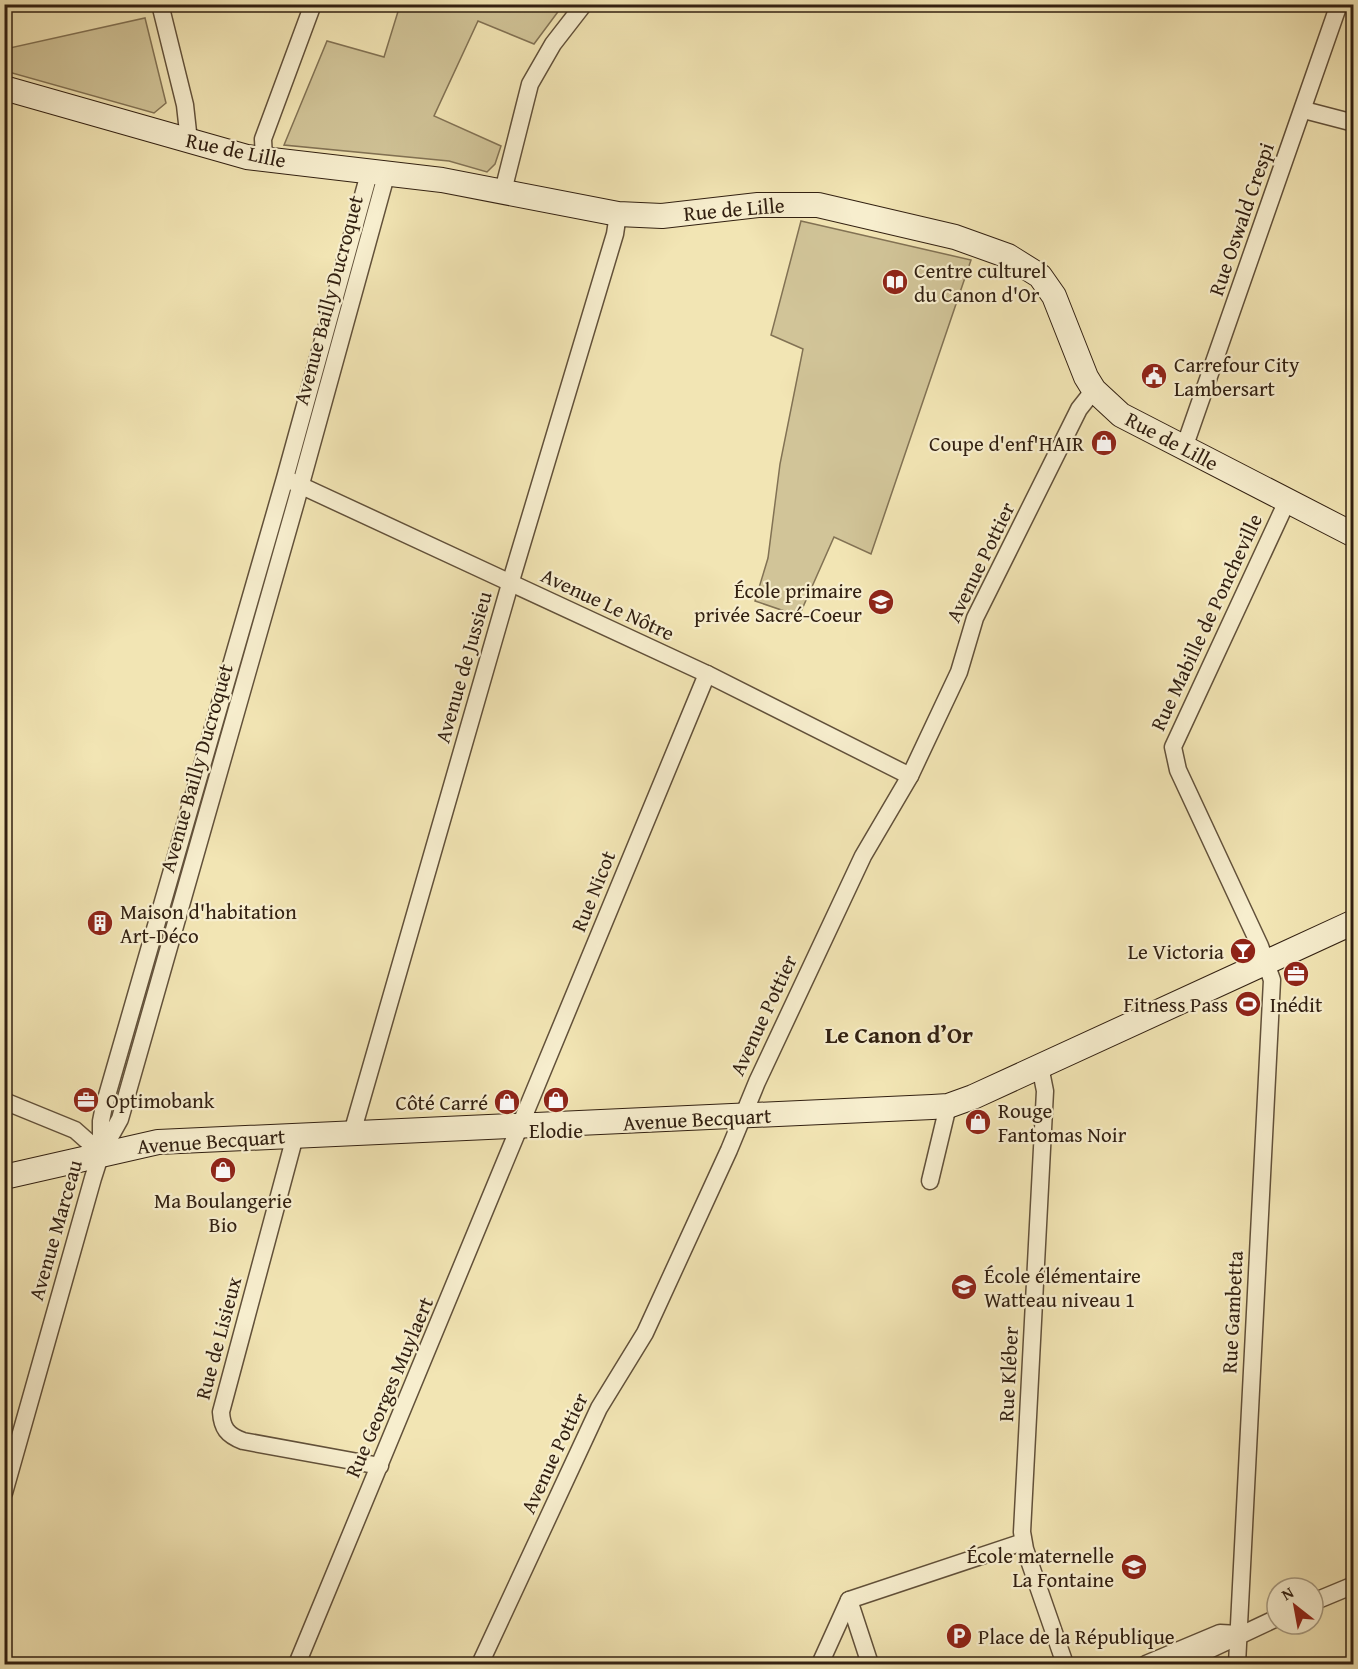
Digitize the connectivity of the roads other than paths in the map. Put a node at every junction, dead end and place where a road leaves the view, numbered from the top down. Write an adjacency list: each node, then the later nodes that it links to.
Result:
1 (160, 4): 8 (street)
2 (313, 4): 9 (street)
3 (584, 4): 11 (street)
4 (1339, 4): 6 (street, Rue Oswald Crespi)
5 (4, 88): 8 (street, Rue de Lille)
6 (1304, 110): 7 (street); 14 (street, Rue Oswald Crespi)
7 (1353, 123)
8 (189, 141): 9 (street, Rue de Lille)
9 (264, 159): 10 (street, Rue de Lille)
10 (378, 171): 11 (street, Rue de Lille); 15 (street, Avenue Bailly Ducroquet); 16 (street, Avenue Bailly Ducroquet)
11 (503, 191): 12 (street, Rue de Lille)
12 (618, 214): 13 (street, Rue de Lille); 19 (street, Avenue de Jussieu)
13 (1094, 390): 14 (street, Rue de Lille); 21 (street, Avenue Pottier)
14 (1184, 448): 17 (street, Rue de Lille)
15 (285, 478): 16 (street, Avenue Le Nôtre); 31 (street, Avenue Bailly Ducroquet)
16 (300, 485): 19 (street, Avenue Le Nôtre); 31 (street, Avenue Bailly Ducroquet)
17 (1288, 499): 18 (street, Rue de Lille); 23 (street, Rue Mabille de Poncheville)
18 (1353, 535)
19 (510, 584): 20 (street, Avenue Le Nôtre); 29 (street, Avenue de Jussieu)
20 (707, 674): 21 (street, Avenue Le Nôtre); 28 (street, Rue Nicot)
21 (910, 776): 27 (street, Avenue Pottier)
22 (1353, 922): 23 (street, Avenue Becquart)
23 (1267, 962): 24 (street, Avenue Becquart); 41 (street, Rue Gambetta)
24 (1040, 1066): 26 (street, Avenue Becquart); 36 (street, Rue Kléber)
25 (4, 1101): 31 (street)
26 (948, 1106): 27 (street, Avenue Becquart); 33 (street)
27 (742, 1116): 28 (street, Avenue Becquart); 43 (street, Avenue Pottier)
28 (521, 1126): 29 (street, Avenue Becquart); 34 (street, Rue Georges Muylaert)
29 (352, 1133): 30 (street, Avenue Becquart)
30 (295, 1136): 31 (street, Avenue Becquart); 34 (street, Rue de Lisieux)
31 (101, 1153): 32 (street, Avenue Becquart); 35 (street, Avenue Marceau)
32 (4, 1177)
33 (930, 1181)
34 (380, 1466): 42 (street, Rue Georges Muylaert)
35 (4, 1492)
36 (1023, 1542): 39 (street); 46 (street)
37 (1353, 1585): 38 (street)
38 (1325, 1597)
39 (849, 1600): 44 (street); 45 (street)
40 (1265, 1623): 41 (street)
41 (1239, 1634): 47 (street); 48 (street); 49 (street, Rue Gambetta)
42 (297, 1665)
43 (480, 1665)
44 (820, 1665)
45 (870, 1665)
46 (1065, 1665)
47 (1146, 1665)
48 (1179, 1665)
49 (1237, 1665)

